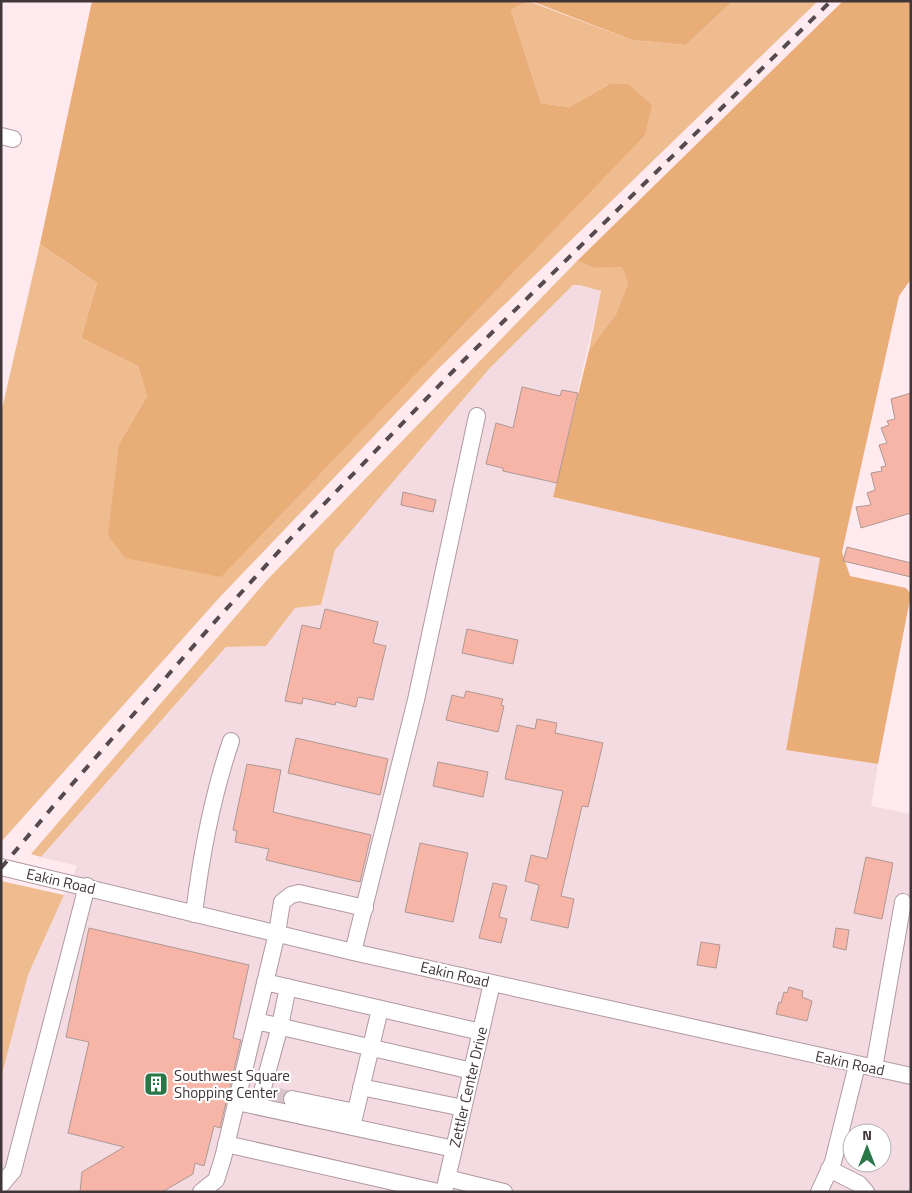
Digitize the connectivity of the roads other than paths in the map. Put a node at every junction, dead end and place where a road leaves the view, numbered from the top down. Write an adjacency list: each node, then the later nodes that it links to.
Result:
1 (477, 416): 6 (street)
2 (231, 740): 7 (street)
3 (1, 867): 4 (street, Eakin Road)
4 (87, 886): 7 (street, Eakin Road); 31 (street)
5 (903, 902): 19 (street)
6 (365, 908): 8 (street); 9 (street)
7 (194, 914): 8 (street, Eakin Road)
8 (277, 933): 9 (street, Eakin Road); 10 (street)
9 (353, 952): 11 (street, Eakin Road)
10 (265, 982): 12 (street); 14 (street)
11 (492, 983): 16 (street, Zettler Center Drive); 18 (street, Eakin Road)
12 (288, 987): 13 (street); 15 (street)
13 (380, 1009): 16 (street); 17 (street)
14 (256, 1021): 15 (street); 25 (street)
15 (280, 1026): 17 (street); 23 (street)
16 (481, 1032): 20 (street, Zettler Center Drive)
17 (370, 1047): 20 (street); 22 (street)
18 (857, 1065): 19 (street, Eakin Road); 30 (street)
19 (874, 1068): 21 (street, Eakin Road)
20 (472, 1071): 26 (street, Zettler Center Drive)
21 (911, 1076)
22 (361, 1087): 26 (street); 27 (street)
23 (264, 1098): 25 (street); 27 (street)
24 (292, 1099): 27 (street)
25 (236, 1102): 28 (street)
26 (463, 1108): 29 (street, Zettler Center Drive)
27 (354, 1119): 29 (street)
28 (226, 1144): 33 (street); 34 (street)
29 (454, 1149): 32 (street, Zettler Center Drive)
30 (829, 1169): 36 (street); 37 (street)
31 (1, 1185)
32 (446, 1185): 35 (street)
33 (202, 1192)
34 (438, 1192)
35 (504, 1192)
36 (819, 1192)
37 (866, 1192)

